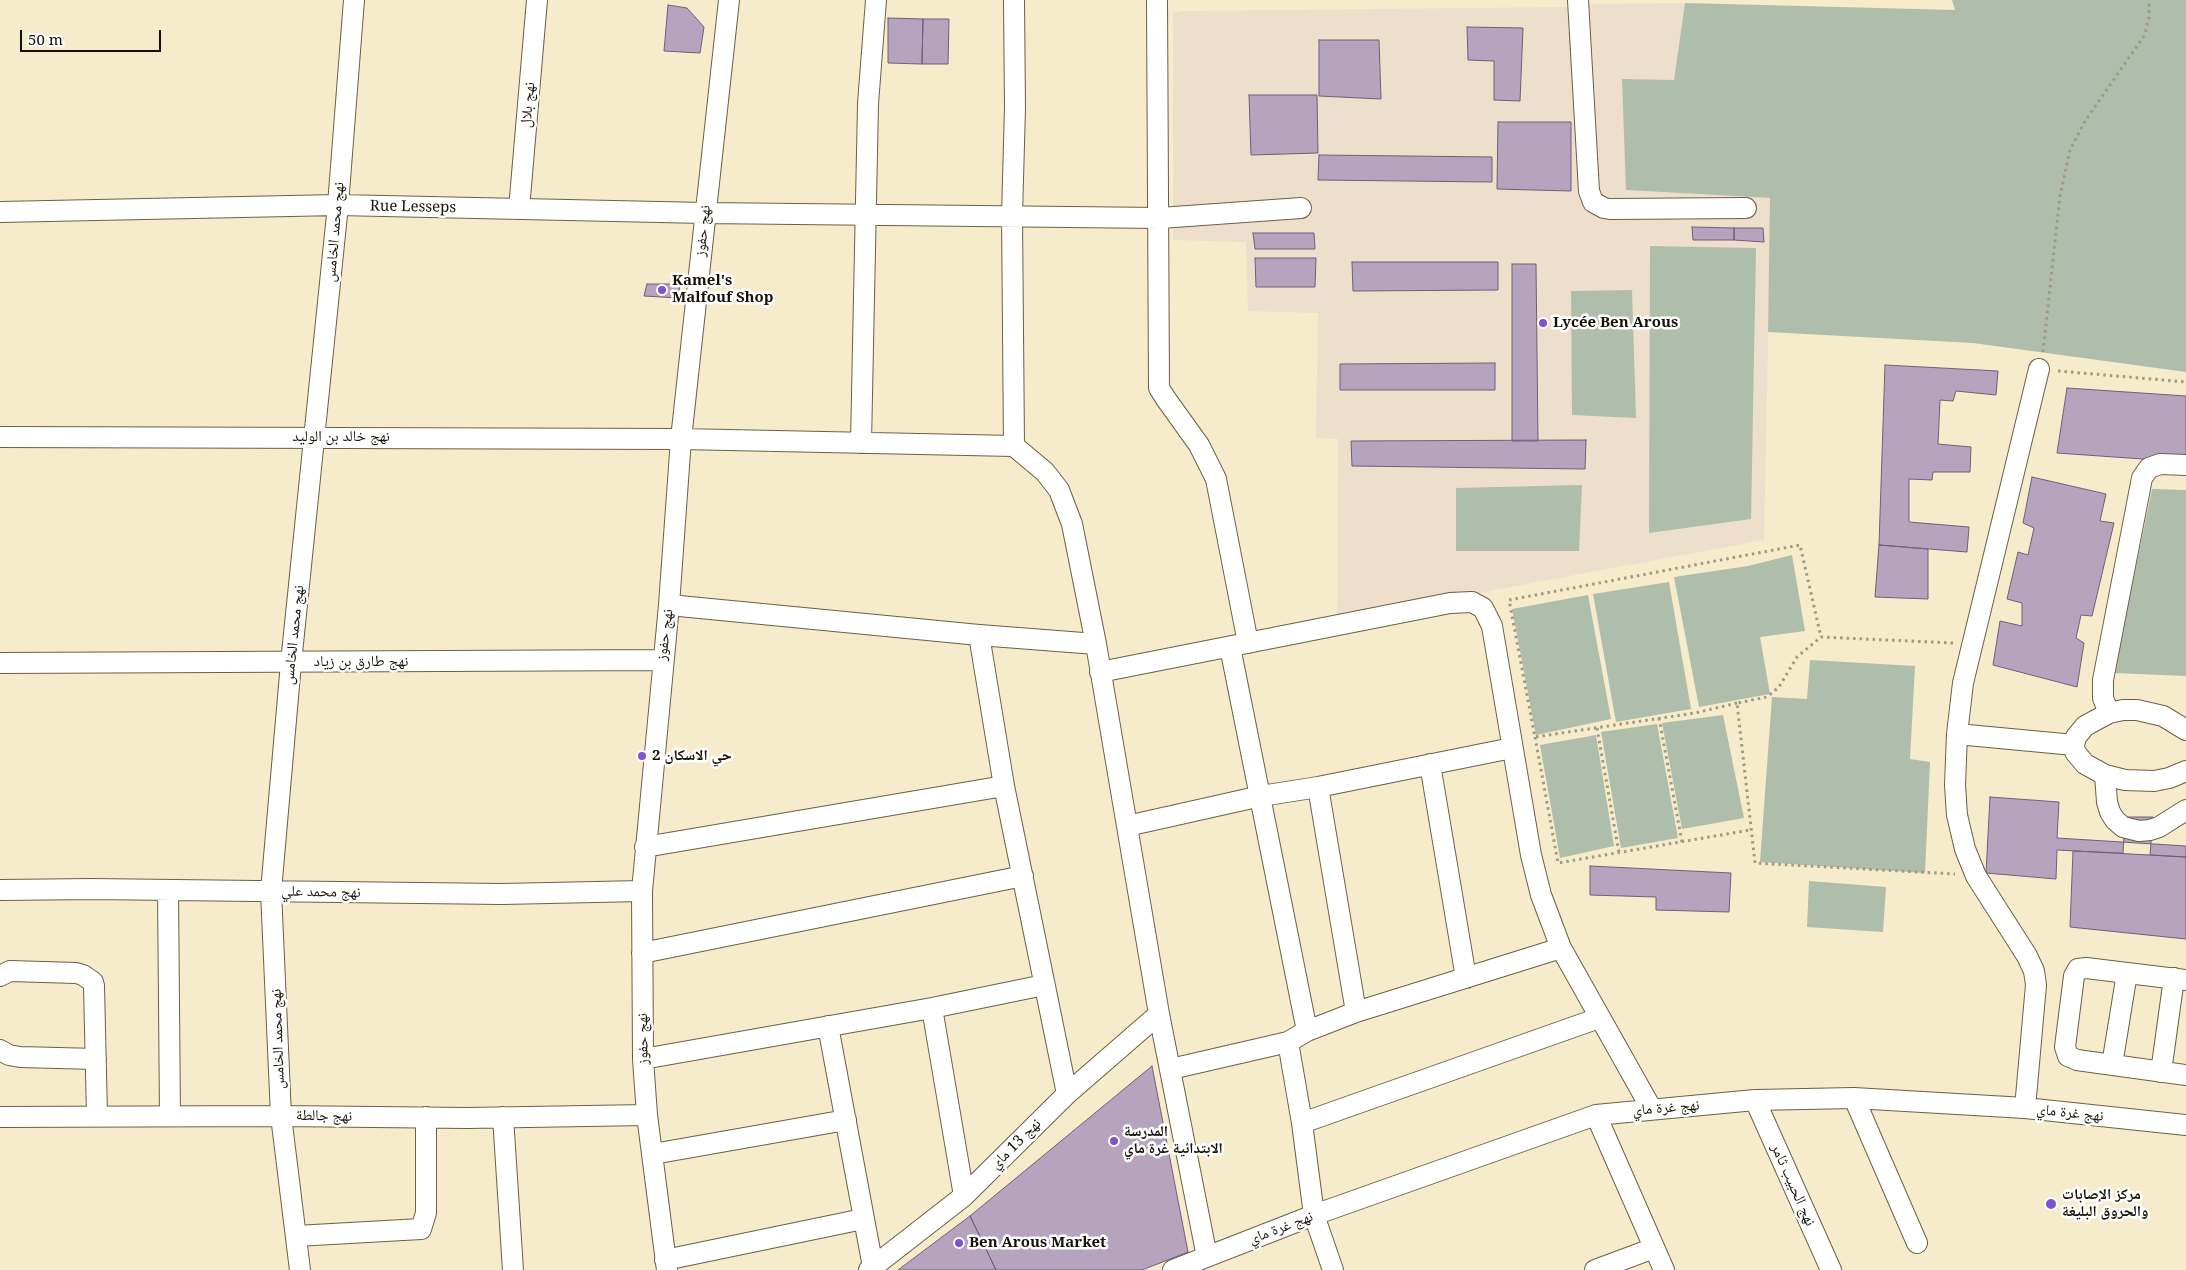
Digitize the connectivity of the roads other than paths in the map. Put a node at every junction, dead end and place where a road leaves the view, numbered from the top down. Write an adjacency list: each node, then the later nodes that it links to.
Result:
1 (354, 0): 8 (street, نهج محمد الخامس)
2 (537, 0): 11 (street, نهج بلال)
3 (729, 0): 13 (street, نهج حفوز)
4 (876, 0): 14 (street)
5 (1014, 0): 15 (street)
6 (1157, 0): 16 (street)
7 (1578, 0): 10 (street)
8 (338, 205): 11 (street, Rue Lesseps); 12 (street, Rue Lesseps); 19 (street, نهج محمد الخامس)
9 (1301, 208): 16 (street, Rue Lesseps)
10 (1746, 208)
11 (519, 209): 13 (street, Rue Lesseps)
12 (0, 212)
13 (705, 213): 14 (street, Rue Lesseps); 20 (street, نهج حفوز)
14 (865, 214): 15 (street, Rue Lesseps); 21 (street)
15 (1012, 215): 16 (street, Rue Lesseps); 22 (street)
16 (1160, 218): 27 (street)
17 (2039, 369): 34 (street)
18 (0, 437): 19 (street, نهج خالد بن الوليد)
19 (315, 437): 20 (street, نهج خالد بن الوليد); 30 (street, نهج محمد الخامس)
20 (681, 439): 21 (street, نهج خالد بن الوليد); 24 (street, نهج حفوز)
21 (861, 443): 22 (street, نهج خالد بن الوليد)
22 (1014, 446): 26 (street)
23 (2186, 465): 32 (street)
24 (669, 605): 25 (street); 28 (street, نهج حفوز)
25 (979, 635): 26 (street); 40 (street)
26 (1096, 644): 31 (street)
27 (1239, 645): 31 (street); 36 (street); 42 (street)
28 (662, 660): 30 (street, نهج طارق بن زياد); 45 (street, نهج حفوز)
29 (0, 663): 30 (street, نهج طارق بن زياد)
30 (291, 663): 49 (street, نهج محمد الخامس)
31 (1100, 672): 44 (street)
32 (2109, 713): 33 (street); 35 (street)
33 (2182, 722)
34 (1957, 734): 35 (street); 76 (street)
35 (2074, 745): 38 (street)
36 (1512, 748): 37 (street); 51 (street)
37 (1430, 764): 41 (street); 55 (street)
38 (2105, 775): 39 (street); 43 (street)
39 (2185, 776)
40 (1004, 786): 45 (street); 46 (street)
41 (1318, 787): 42 (street); 59 (street)
42 (1261, 796): 44 (street); 63 (street)
43 (2186, 810)
44 (1128, 826): 60 (street)
45 (645, 847): 50 (street, نهج حفوز)
46 (1022, 876): 52 (street); 57 (street)
47 (0, 890): 48 (street, نهج محمد علي)
48 (168, 890): 49 (street, نهج محمد علي); 80 (street)
49 (271, 891): 50 (street, نهج محمد علي); 81 (street, نهج محمد الخامس)
50 (642, 891): 52 (street, نهج حفوز)
51 (1561, 948): 55 (street); 61 (street)
52 (642, 953): 67 (street, نهج حفوز)
53 (2127, 973): 56 (street); 68 (street); 68 (street)
54 (0, 976): 66 (street)
55 (1466, 978): 59 (street)
56 (2180, 979): 70 (street)
57 (1044, 985): 58 (street); 72 (street)
58 (932, 1008): 62 (street); 89 (street)
59 (1356, 1012): 63 (street)
60 (1159, 1014): 69 (street); 72 (street, نهج 13 ماي)
61 (1599, 1018): 75 (street); 86 (street)
62 (828, 1026): 67 (street); 85 (street)
63 (1307, 1032): 64 (street)
64 (1288, 1042): 69 (street); 86 (street)
65 (0, 1050): 66 (street)
66 (96, 1059): 79 (street)
67 (643, 1059): 77 (street, نهج حفوز)
68 (2112, 1065): 70 (street)
69 (1171, 1069): 95 (street)
70 (2161, 1072): 71 (street)
71 (2186, 1075)
72 (1066, 1094): 89 (street, نهج 13 ماي)
73 (1854, 1098): 74 (street, نهج غرة ماي); 76 (street, نهج غرة ماي); 93 (street)
74 (1755, 1100): 75 (street, نهج غرة ماي); 104 (street, نهج الحبيب ثامر)
75 (1651, 1108): 78 (street, نهج غرة ماي)
76 (2025, 1108): 87 (street, نهج غرة ماي)
77 (647, 1114): 83 (street, نهج جالطة); 88 (street, نهج حفوز)
78 (1596, 1115): 90 (street, نهج غرة ماي); 94 (street)
79 (97, 1116): 80 (street, نهج جالطة); 84 (street, نهج جالطة)
80 (170, 1116): 81 (street, نهج جالطة)
81 (281, 1116): 82 (street, نهج جالطة); 92 (street, نهج محمد الخامس)
82 (426, 1117): 83 (street, نهج جالطة); 92 (street)
83 (503, 1117): 99 (street)
84 (0, 1118)
85 (846, 1120): 88 (street); 91 (street)
86 (1302, 1123): 90 (street)
87 (2186, 1125)
88 (654, 1154): 96 (street, نهج حفوز)
89 (964, 1196): 97 (street, نهج 13 ماي)
90 (1314, 1215): 95 (street, نهج غرة ماي); 101 (street)
91 (863, 1219): 96 (street); 97 (street)
92 (296, 1236): 98 (street, نهج محمد الخامس)
93 (1917, 1244)
94 (1654, 1248): 102 (street); 103 (street)
95 (1207, 1257): 100 (street, نهج غرة ماي)
96 (666, 1265)
97 (871, 1269)
98 (300, 1270)
99 (512, 1270)
100 (1173, 1270)
101 (1333, 1270)
102 (1595, 1270)
103 (1664, 1270)
104 (1831, 1270)

